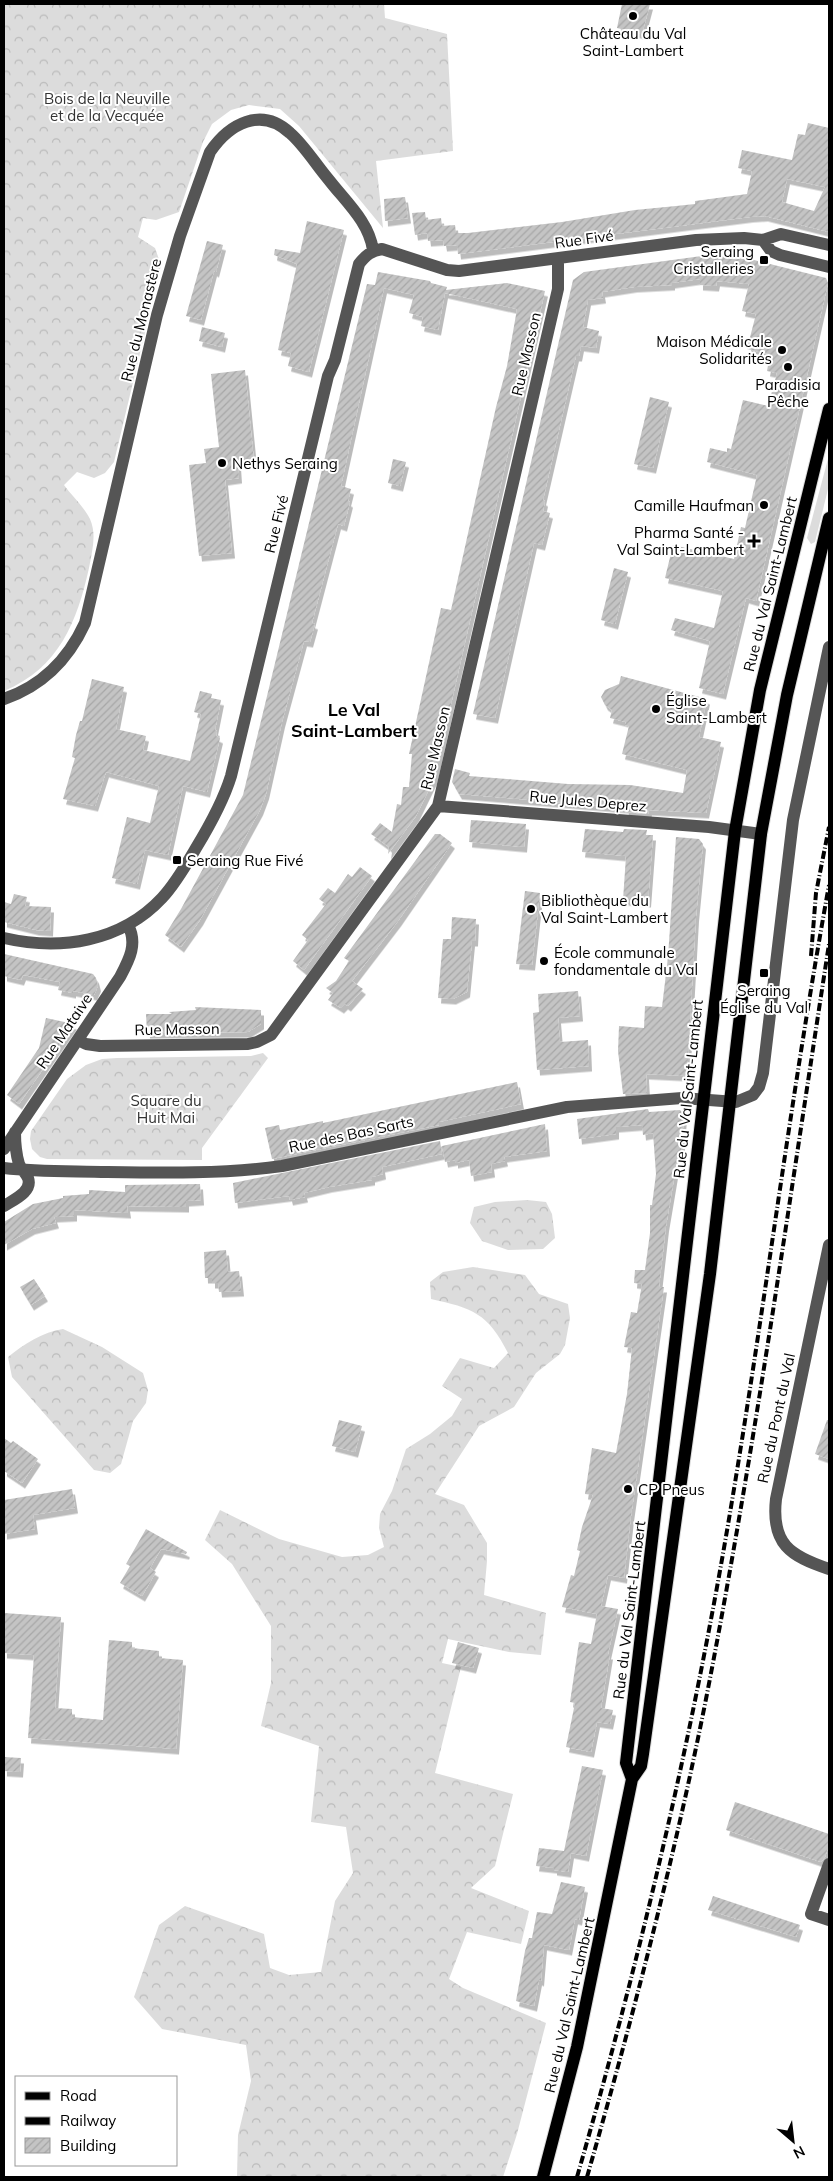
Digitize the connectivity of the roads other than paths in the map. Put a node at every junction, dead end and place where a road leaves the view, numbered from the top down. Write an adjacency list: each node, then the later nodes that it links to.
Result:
1 (763, 240): 2 (street, Rue Fivé); 4 (street, Rue Fivé); 5 (street)
2 (829, 245)
3 (373, 250): 4 (street, Rue Fivé); 9 (street, Rue du Monastère); 13 (street, Rue Fivé)
4 (558, 259): 10 (street, Rue Masson)
5 (829, 267)
6 (829, 409): 11 (main road, Rue du Val Saint-Lambert)
7 (829, 518): 12 (main road, Rue du Val Saint-Lambert)
8 (829, 647): 17 (street)
9 (4, 699)
10 (438, 806): 11 (street, Rue Jules Deprez); 15 (street, Rue Masson)
11 (735, 830): 12 (street, Rue Jules Deprez); 16 (main road, Rue du Val Saint-Lambert)
12 (761, 834): 17 (main road, Rue du Val Saint-Lambert)
13 (128, 924): 14 (street, Rue Fivé); 15 (street, Rue Mataive)
14 (4, 938)
15 (78, 1040): 18 (street, Rue Mataive)
16 (703, 1100): 17 (street, Rue des Bas Sarts); 21 (street, Rue des Bas Sarts); 25 (main road, Rue du Val Saint-Lambert)
17 (729, 1102): 25 (main road, Rue du Val Saint-Lambert)
18 (15, 1132): 19 (street, Rue Mataive); 21 (street)
19 (4, 1149)
20 (4, 1168): 21 (street, Rue des Bas Sarts)
21 (22, 1170): 22 (street)
22 (4, 1206)
23 (829, 1246): 24 (street, Rue du Pont du Val)
24 (829, 1569)
25 (632, 1779): 28 (main road, Rue du Val Saint-Lambert)
26 (829, 1864): 27 (street)
27 (829, 1920)
28 (543, 2177)

